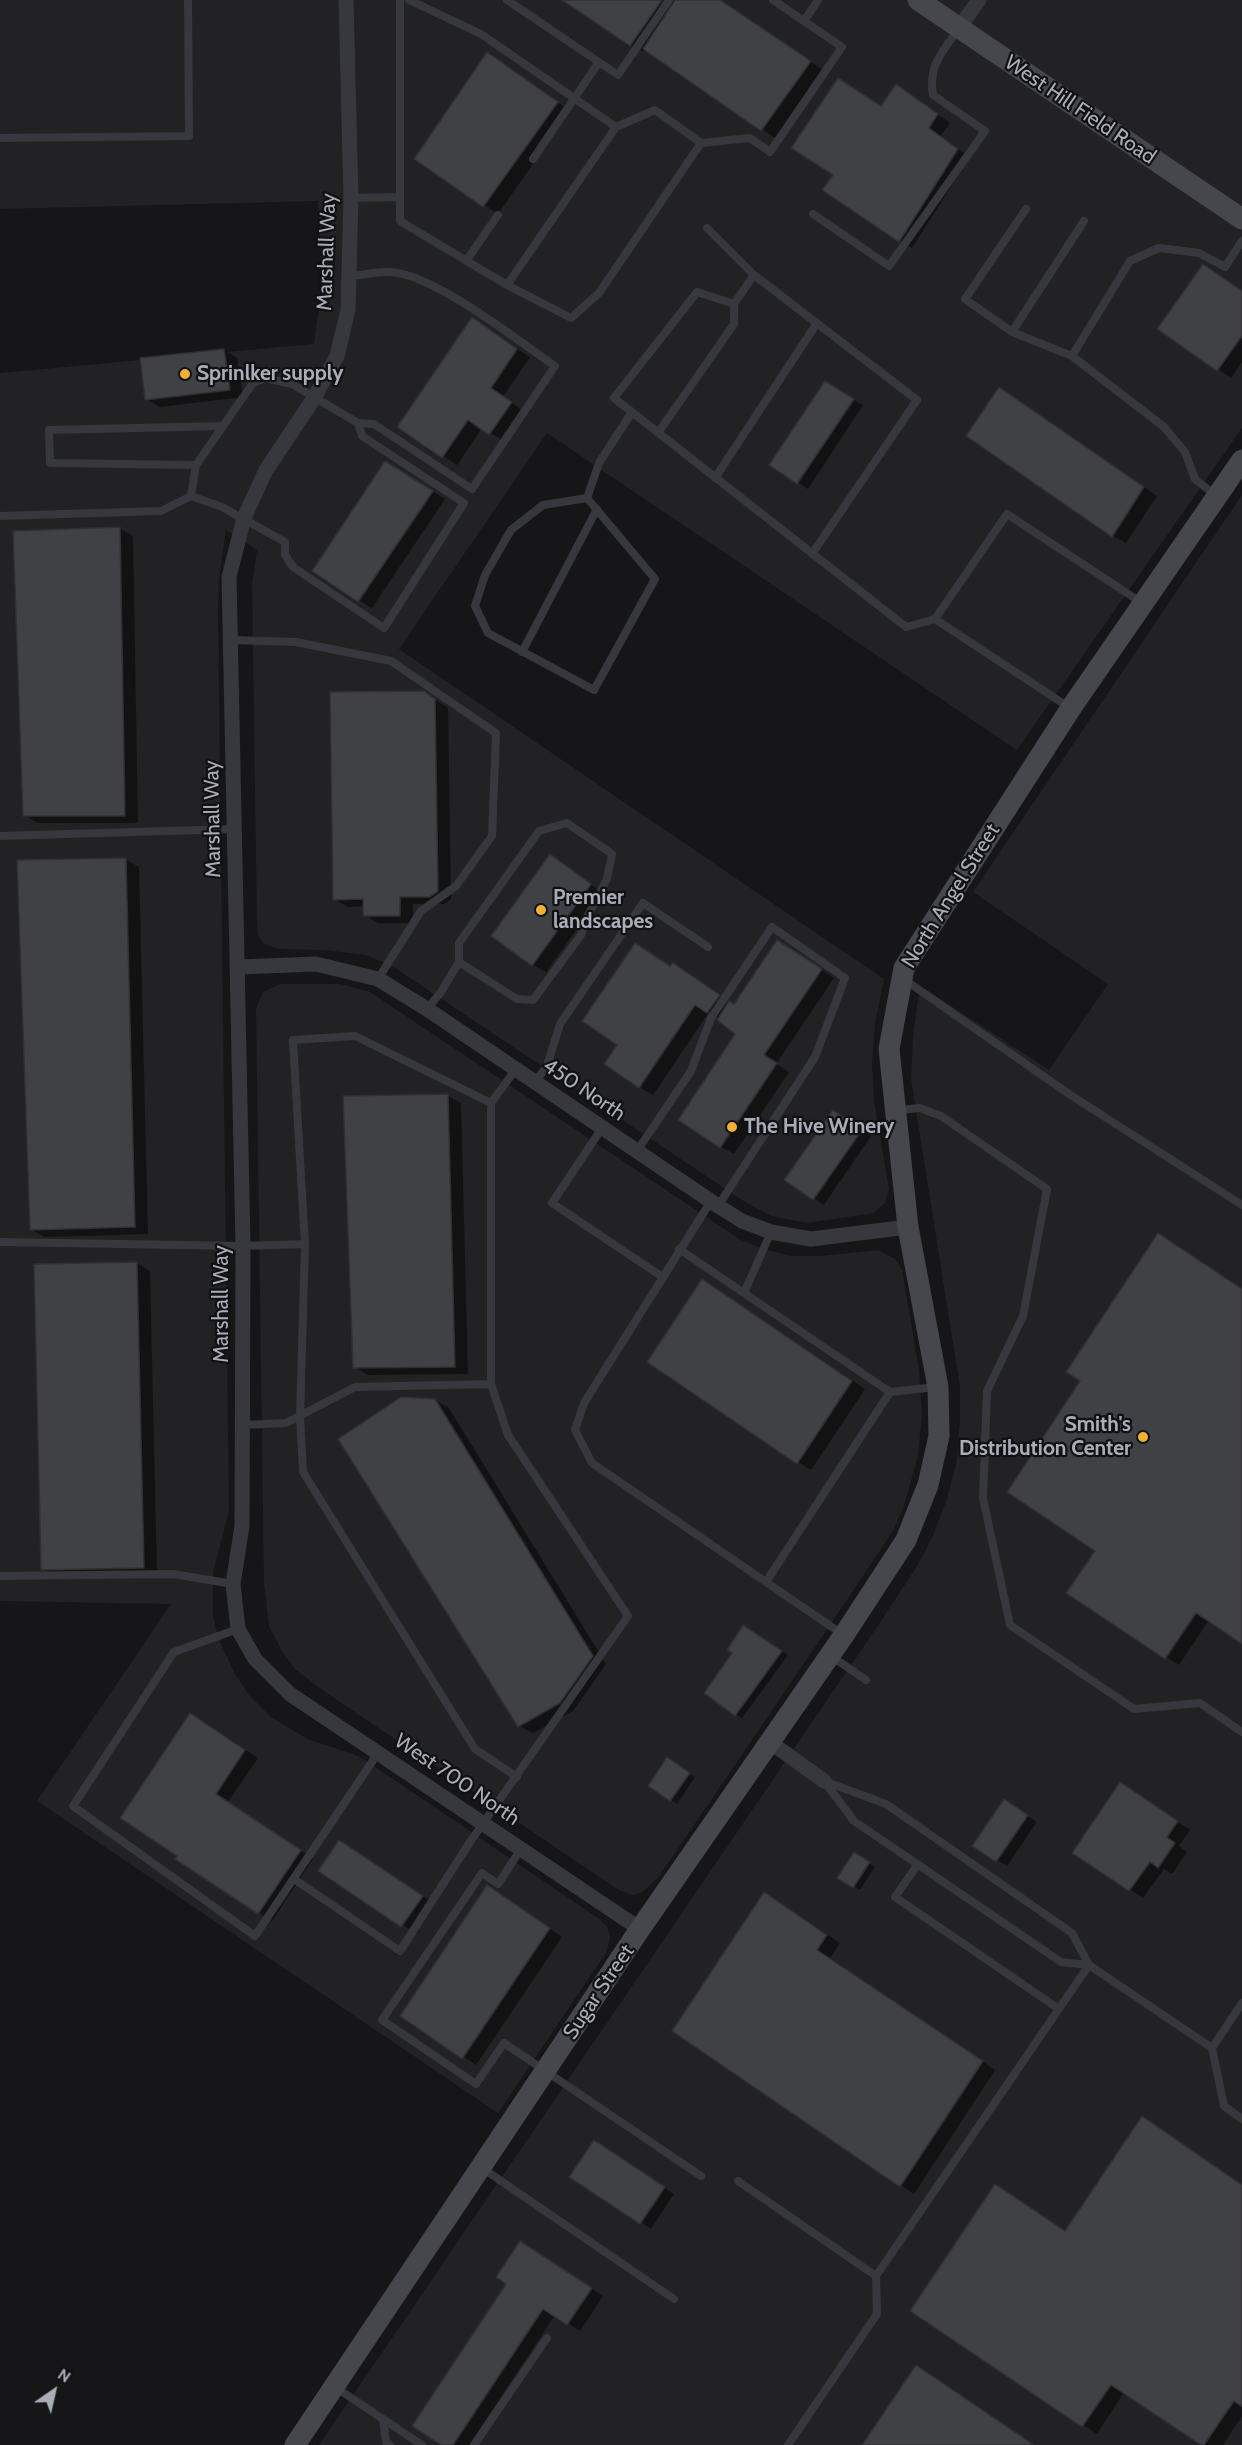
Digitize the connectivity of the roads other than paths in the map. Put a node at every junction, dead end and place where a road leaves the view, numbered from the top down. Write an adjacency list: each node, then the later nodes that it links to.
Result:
1 (188, 0): 16 (lane)
2 (346, 0): 20 (street, Marshall Way)
3 (400, 0): 19 (lane)
4 (410, 0): 14 (lane)
5 (507, 0): 13 (lane)
6 (669, 0): 13 (lane)
7 (773, 0): 11 (lane)
8 (818, 0): 11 (lane)
9 (918, 0): 12 (street, West Hill Field Road)
10 (979, 0): 12 (street)
11 (804, 21): 17 (lane)
12 (959, 28): 22 (lane); 24 (street, West Hill Field Road)
13 (599, 62): 14 (lane)
14 (574, 97): 15 (lane); 18 (lane)
15 (616, 127): 17 (lane); 31 (lane)
16 (0, 138)
17 (701, 143): 31 (lane)
18 (533, 159)
19 (400, 197): 20 (lane); 28 (lane)
20 (351, 198): 30 (street, Marshall Way)
21 (1026, 209): 34 (lane)
22 (813, 214)
23 (498, 215): 28 (lane)
24 (1242, 219)
25 (1084, 221): 34 (lane)
26 (707, 228): 29 (lane)
27 (1242, 241): 35 (lane)
28 (466, 261): 31 (lane)
29 (754, 275): 32 (lane); 33 (lane)
30 (350, 276): 36 (street, Marshall Way); 38 (lane)
31 (507, 285)
32 (734, 304): 37 (lane); 40 (lane)
33 (817, 323): 43 (lane); 50 (lane)
34 (1012, 332): 35 (lane)
35 (1072, 356): 45 (lane)
36 (315, 398): 38 (lane); 39 (lane); 49 (street, Marshall Way)
37 (632, 412): 40 (lane); 46 (lane)
38 (358, 423): 49 (lane)
39 (223, 426): 42 (lane); 42 (lane)
40 (658, 433): 43 (lane)
41 (1242, 460): 45 (street, North Angel Street)
42 (196, 465): 44 (lane)
43 (715, 478): 50 (lane)
44 (191, 496): 48 (lane); 49 (lane)
45 (1218, 497): 51 (street, North Angel Street)
46 (587, 498): 47 (lane); 54 (lane)
47 (597, 509): 54 (lane); 54 (lane)
48 (0, 516)
49 (244, 518): 53 (street, Marshall Way)
50 (812, 554): 52 (lane)
51 (1143, 604): 52 (lane); 55 (street, North Angel Street)
52 (935, 619): 55 (lane)
53 (230, 640): 56 (street, Marshall Way); 62 (lane)
54 (522, 652)
55 (1071, 708): 61 (street, North Angel Street)
56 (234, 830): 57 (lane); 60 (street, Marshall Way)
57 (0, 836)
58 (708, 947): 65 (lane)
59 (459, 962): 59 (lane); 63 (lane)
60 (238, 967): 62 (street, 450 North); 76 (street, Marshall Way)
61 (902, 978): 67 (street, North Angel Street); 71 (lane)
62 (378, 979): 63 (street, 450 North)
63 (427, 1009): 64 (street, 450 North)
64 (516, 1069): 65 (street, 450 North); 66 (lane)
65 (535, 1082): 68 (street, 450 North)
66 (491, 1103): 75 (lane); 80 (lane)
67 (895, 1110): 72 (street, North Angel Street); 94 (lane)
68 (602, 1128): 69 (street, 450 North); 78 (lane)
69 (637, 1151): 70 (street, 450 North); 70 (lane)
70 (714, 1204): 73 (street, 450 North); 77 (lane)
71 (1242, 1205)
72 (908, 1227): 73 (street, 450 North); 81 (street, North Angel Street)
73 (771, 1232): 79 (lane)
74 (0, 1242): 76 (lane)
75 (305, 1244): 76 (lane); 83 (lane)
76 (243, 1246): 84 (street, Marshall Way)
77 (679, 1249): 78 (lane); 79 (lane)
78 (661, 1276): 87 (lane)
79 (744, 1293): 82 (lane)
80 (491, 1384): 83 (lane); 97 (lane)
81 (938, 1387): 82 (lane); 85 (street, North Angel Street)
82 (890, 1392): 87 (lane)
83 (300, 1417): 84 (lane); 97 (lane)
84 (242, 1425): 88 (street, Marshall Way)
85 (906, 1540): 90 (street, Sugar Street)
86 (0, 1576): 88 (lane)
87 (766, 1582): 90 (lane)
88 (233, 1584): 89 (street, Marshall Way)
89 (238, 1629): 92 (street, Marshall Way); 102 (lane)
90 (844, 1635): 91 (street, Sugar Street)
91 (830, 1655): 93 (lane); 95 (street, Sugar Street)
92 (255, 1659): 96 (street, West 700 North)
93 (866, 1680)
94 (1242, 1732)
95 (770, 1742): 98 (street); 103 (street, Sugar Street)
96 (378, 1753): 99 (street, West 700 North); 102 (lane)
97 (517, 1777): 99 (lane)
98 (825, 1781): 101 (lane); 104 (lane)
99 (483, 1824): 100 (street, West 700 North); 102 (lane)
100 (521, 1849): 103 (street, West 700 North); 108 (lane)
101 (918, 1864): 104 (lane); 106 (lane)
102 (294, 1879)
103 (640, 1929): 108 (street, Sugar Street)
104 (1089, 1965): 106 (lane); 107 (lane)
105 (1242, 2003): 107 (lane)
106 (1059, 2009): 113 (lane)
107 (1212, 2048): 109 (lane)
108 (546, 2070): 110 (street, Sugar Street); 111 (lane)
109 (1242, 2119)
110 (481, 2167): 114 (lane); 116 (street, Sugar Street)
111 (701, 2176)
112 (738, 2181): 113 (lane)
113 (876, 2277): 122 (lane)
114 (674, 2299)
115 (547, 2338): 121 (lane)
116 (334, 2386): 117 (lane); 118 (street, Sugar Street)
117 (382, 2419): 119 (lane); 120 (lane)
118 (294, 2445)
119 (390, 2445)
120 (422, 2445)
121 (474, 2445)
122 (788, 2445)

